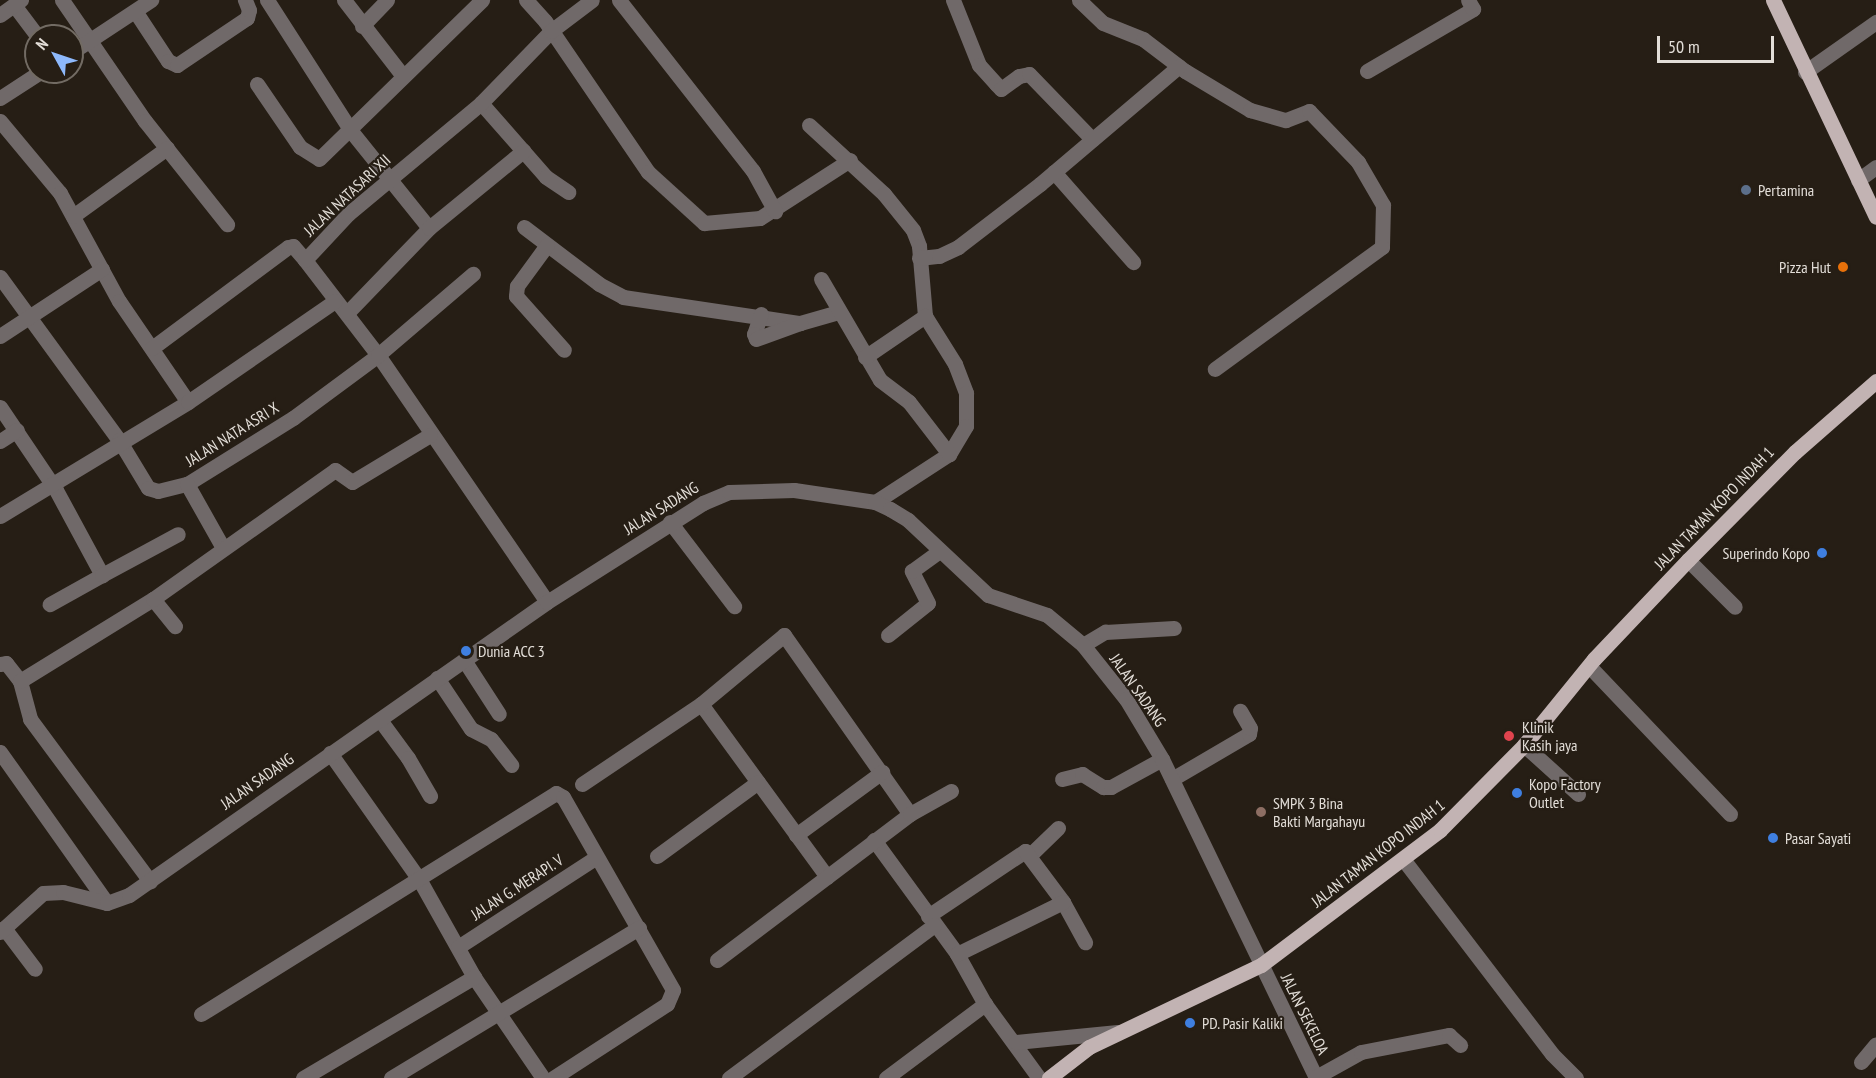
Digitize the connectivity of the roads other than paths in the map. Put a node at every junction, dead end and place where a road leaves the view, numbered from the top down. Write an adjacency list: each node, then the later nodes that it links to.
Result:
1 (62, 0): 22 (street)
2 (151, 0): 16 (street)
3 (245, 0): 16 (street)
4 (267, 0): 34 (street)
5 (344, 0): 20 (street)
6 (387, 0): 20 (street)
7 (482, 0): 27 (street)
8 (526, 0): 21 (street)
9 (592, 0): 21 (street, JALAN NATASARI XII)
10 (619, 0): 44 (street)
11 (953, 0): 35 (street)
12 (1079, 0): 24 (street)
13 (1468, 0): 25 (street)
14 (1773, 0): 26 (main road)
15 (18, 2): 17 (street); 19 (street)
16 (135, 11): 22 (street)
17 (0, 15)
18 (1876, 22): 26 (street)
19 (30, 24)
20 (362, 26): 27 (street)
21 (551, 31): 31 (street, JALAN NATASARI XII); 44 (street)
22 (90, 41): 23 (street); 36 (street)
23 (84, 45)
24 (1179, 66): 35 (street); 70 (street)
25 (1366, 71)
26 (1805, 72): 42 (main road)
27 (403, 76): 34 (street)
28 (24, 82): 30 (street)
29 (257, 84): 34 (street)
30 (0, 98)
31 (481, 103): 37 (street); 41 (street, JALAN NATASARI XII)
32 (0, 121): 45 (street)
33 (809, 125): 38 (street)
34 (351, 131): 41 (street)
35 (1092, 139): 40 (street)
36 (166, 148): 45 (street); 47 (street)
37 (523, 151): 43 (street); 49 (street)
38 (850, 160): 44 (street); 51 (street)
39 (1876, 168): 42 (street)
40 (1054, 172): 51 (street); 53 (street)
41 (390, 177): 49 (street); 52 (street, JALAN NATASARI XII)
42 (1858, 180): 46 (main road)
43 (568, 192)
44 (775, 211)
45 (73, 216): 54 (street)
46 (1876, 217)
47 (227, 224)
48 (524, 227): 50 (street)
49 (429, 228): 60 (street)
50 (547, 245): 61 (street); 67 (street)
51 (919, 258): 62 (street)
52 (305, 260): 58 (street); 66 (street, JALAN NATASARI XII)
53 (1133, 262)
54 (102, 269): 63 (street); 66 (street)
55 (474, 274): 68 (street, JALAN NATA ASRI X)
56 (0, 277): 63 (street, JALAN NATA ASRI X)
57 (821, 279): 59 (street)
58 (335, 301): 60 (street); 72 (street)
59 (838, 312): 64 (street); 69 (street)
60 (347, 313): 68 (street)
61 (761, 314): 64 (street); 64 (street)
62 (925, 316): 69 (street); 78 (street)
63 (30, 317): 65 (street); 76 (street, JALAN NATA ASRI X)
64 (800, 323)
65 (0, 336)
66 (152, 348): 72 (street)
67 (564, 350)
68 (378, 355): 75 (street); 80 (street, JALAN NATA ASRI X)
69 (865, 357): 78 (street)
70 (1215, 369)
71 (1876, 381): 87 (main road, JALAN TAMAN KOPO INDAH 1)
72 (188, 402): 76 (street)
73 (0, 407): 74 (street)
74 (17, 430): 77 (street); 79 (street)
75 (430, 435): 85 (street); 90 (street)
76 (119, 440): 79 (street); 80 (street, JALAN NATA ASRI X)
77 (0, 441)
78 (949, 454): 81 (street)
79 (51, 482): 82 (street); 88 (street)
80 (187, 484): 85 (street)
81 (874, 502): 83 (street, JALAN SADANG); 86 (street, JALAN SADANG)
82 (0, 516)
83 (670, 522): 90 (street, JALAN SADANG); 92 (street)
84 (178, 534): 88 (street)
85 (223, 548): 89 (street)
86 (940, 551): 96 (street); 97 (street, JALAN SADANG)
87 (1688, 560): 93 (street); 100 (main road, JALAN TAMAN KOPO INDAH 1)
88 (102, 575): 91 (street)
89 (153, 599): 94 (street); 102 (street)
90 (547, 602): 98 (street, JALAN SADANG)
91 (50, 604)
92 (734, 606)
93 (1735, 607)
94 (175, 627)
95 (1174, 628): 97 (street)
96 (888, 635)
97 (1083, 645): 110 (street, JALAN SADANG)
98 (464, 660): 101 (street, JALAN SADANG); 105 (street)
99 (0, 664): 102 (street)
100 (1590, 666): 107 (main road, JALAN TAMAN KOPO INDAH 1); 121 (street)
101 (437, 678): 106 (street, JALAN SADANG); 111 (street)
102 (20, 681): 131 (street)
103 (701, 704): 112 (street); 115 (street); 116 (street)
104 (1240, 711): 114 (street)
105 (500, 714)
106 (380, 720): 109 (street, JALAN SADANG); 119 (street)
107 (1524, 745): 118 (street); 128 (main road, JALAN TAMAN KOPO INDAH 1)
108 (0, 752): 133 (street)
109 (330, 753): 130 (street); 131 (street, JALAN SADANG)
110 (1162, 759): 113 (street); 114 (street, JALAN SADANG)
111 (511, 765)
112 (882, 772): 120 (street); 123 (street)
113 (1062, 779)
114 (1172, 779): 141 (street, JALAN SADANG)
115 (758, 782): 123 (street); 126 (street)
116 (582, 784)
117 (951, 791): 120 (street)
118 (1578, 794)
119 (430, 796)
120 (910, 814): 124 (street)
121 (1730, 814)
122 (1059, 828): 125 (street)
123 (796, 835): 129 (street)
124 (874, 840): 129 (street); 134 (street)
125 (1030, 855): 132 (street); 134 (street)
126 (657, 856)
127 (595, 858): 130 (street); 135 (street); 138 (street, JALAN G. MERAPI. V)
128 (1403, 860): 141 (main road, JALAN TAMAN KOPO INDAH 1); 161 (street)
129 (827, 877): 140 (street)
130 (419, 879): 138 (street); 146 (street)
131 (150, 880): 133 (street, JALAN SADANG)
132 (1063, 902): 137 (street); 139 (street)
133 (107, 903): 136 (street)
134 (931, 921): 139 (street); 152 (street)
135 (639, 928): 145 (street); 156 (street)
136 (2, 930): 142 (street)
137 (1084, 942)
138 (458, 947): 143 (street)
139 (957, 954): 144 (street)
140 (717, 960)
141 (1261, 965): 147 (main road, JALAN TAMAN KOPO INDAH 1); 160 (street, JALAN SEKELOA)
142 (34, 969)
143 (474, 977): 145 (street); 153 (street)
144 (986, 1004): 148 (street); 157 (street)
145 (499, 1013): 154 (street); 155 (street)
146 (201, 1014)
147 (1119, 1032): 148 (street); 159 (main road, JALAN TAMAN KOPO INDAH 1)
148 (1017, 1042): 158 (street)
149 (1876, 1044): 151 (street)
150 (1460, 1045): 160 (street)
151 (1861, 1062)
152 (737, 1076)
153 (303, 1078)
154 (391, 1078)
155 (543, 1078)
156 (553, 1078)
157 (886, 1078)
158 (1039, 1078)
159 (1049, 1078)
160 (1316, 1078)
161 (1576, 1078)

